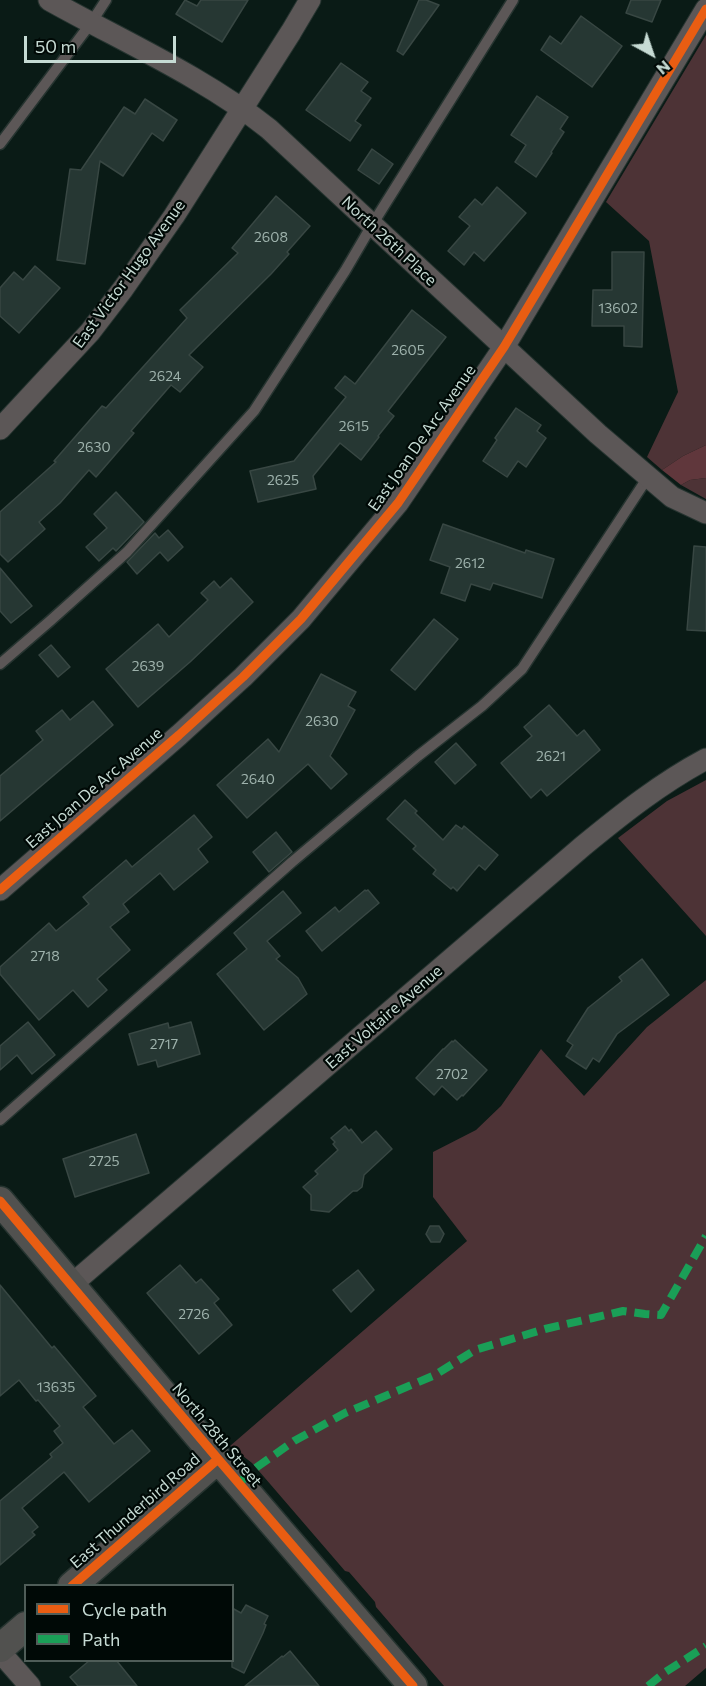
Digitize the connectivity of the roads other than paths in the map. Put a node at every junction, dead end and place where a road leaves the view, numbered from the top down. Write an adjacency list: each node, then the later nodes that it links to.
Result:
1 (50, 0): 6 (street, North 26th Place)
2 (106, 0): 6 (lane)
3 (310, 0): 7 (street, East Victor Hugo Avenue)
4 (513, 0): 9 (lane)
5 (706, 9): 10 (street, East Joan De Arc Avenue)
6 (91, 23): 7 (street, North 26th Place); 8 (lane)
7 (242, 108): 9 (street, North 26th Place); 11 (street, East Victor Hugo Avenue)
8 (0, 144)
9 (372, 225): 10 (street, North 26th Place); 14 (lane)
10 (504, 347): 12 (street, North 26th Place); 16 (street, East Joan De Arc Avenue)
11 (0, 429)
12 (648, 477): 13 (street, North 26th Place); 17 (lane)
13 (706, 513)
14 (0, 664)
15 (706, 759): 19 (street, East Voltaire Avenue)
16 (0, 890)
17 (0, 1120)
18 (0, 1202): 19 (street, North 28th Street)
19 (70, 1285): 20 (street, North 28th Street)
20 (218, 1459): 21 (street, East Thunderbird Road); 25 (street, North 28th Street)
21 (74, 1584)
22 (24, 1628): 23 (street)
23 (0, 1650): 24 (street)
24 (30, 1686)
25 (413, 1686)

